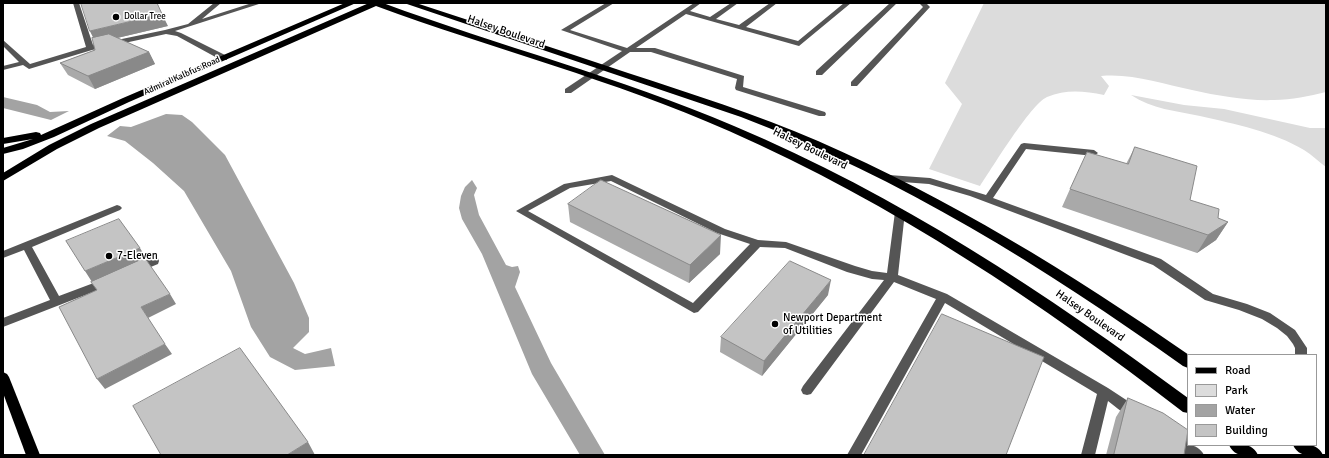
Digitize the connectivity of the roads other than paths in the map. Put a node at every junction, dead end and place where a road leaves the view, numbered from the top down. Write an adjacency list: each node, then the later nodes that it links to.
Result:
1 (76, 3): 20 (lane)
2 (218, 3): 16 (lane)
3 (259, 3): 16 (lane)
4 (352, 3): 24 (highway, Admiral Kalbfus Road)
5 (376, 3): 29 (highway, Halsey Boulevard); 37 (highway, Admiral Kalbfus Road)
6 (408, 3): 26 (highway, Halsey Boulevard)
7 (611, 3): 21 (lane)
8 (698, 3): 14 (lane)
9 (735, 3): 15 (lane)
10 (774, 3): 17 (lane)
11 (848, 3): 17 (lane)
12 (894, 3): 28 (lane)
13 (922, 3): 30 (lane)
14 (685, 12): 15 (lane); 21 (lane)
15 (711, 19): 17 (lane)
16 (190, 25): 18 (lane)
17 (741, 27)
18 (166, 32): 20 (lane); 24 (lane)
19 (3, 42): 25 (lane)
20 (90, 48): 22 (lane)
21 (627, 50): 26 (lane); 32 (lane)
22 (78, 52): 23 (lane); 25 (lane)
23 (90, 58)
24 (224, 58): 33 (highway, Admiral Kalbfus Road)
25 (24, 63): 27 (lane)
26 (602, 67): 29 (lane); 38 (highway, Halsey Boulevard)
27 (3, 68)
28 (819, 73)
29 (590, 76): 31 (lane); 41 (highway, Halsey Boulevard)
30 (854, 84)
31 (568, 91)
32 (822, 114)
33 (86, 118): 34 (highway); 35 (highway, Admiral Kalbfus Road)
34 (3, 141)
35 (3, 151)
36 (1094, 153): 39 (lane)
37 (3, 178)
38 (889, 178): 39 (lane); 51 (highway, Halsey Boulevard)
39 (988, 199): 50 (lane)
40 (118, 208): 43 (lane)
41 (900, 212): 46 (lane); 56 (highway, Halsey Boulevard)
42 (757, 243): 42 (lane); 46 (lane)
43 (26, 245): 44 (lane); 48 (lane)
44 (3, 255)
45 (154, 261): 48 (lane)
46 (892, 277): 47 (lane); 53 (lane)
47 (943, 297): 54 (lane); 62 (lane)
48 (57, 302): 49 (lane)
49 (3, 323)
50 (1301, 354)
51 (1187, 361)
52 (3, 377): 55 (main road)
53 (807, 390)
54 (1104, 392): 57 (lane); 63 (lane)
55 (6, 397): 61 (main road)
56 (1187, 406)
57 (1148, 421)
58 (1166, 434): 64 (lane)
59 (1238, 446): 65 (highway)
60 (1303, 446): 66 (highway)
61 (33, 455)
62 (854, 455)
63 (1088, 455)
64 (1197, 455)
65 (1250, 455)
66 (1314, 455)

